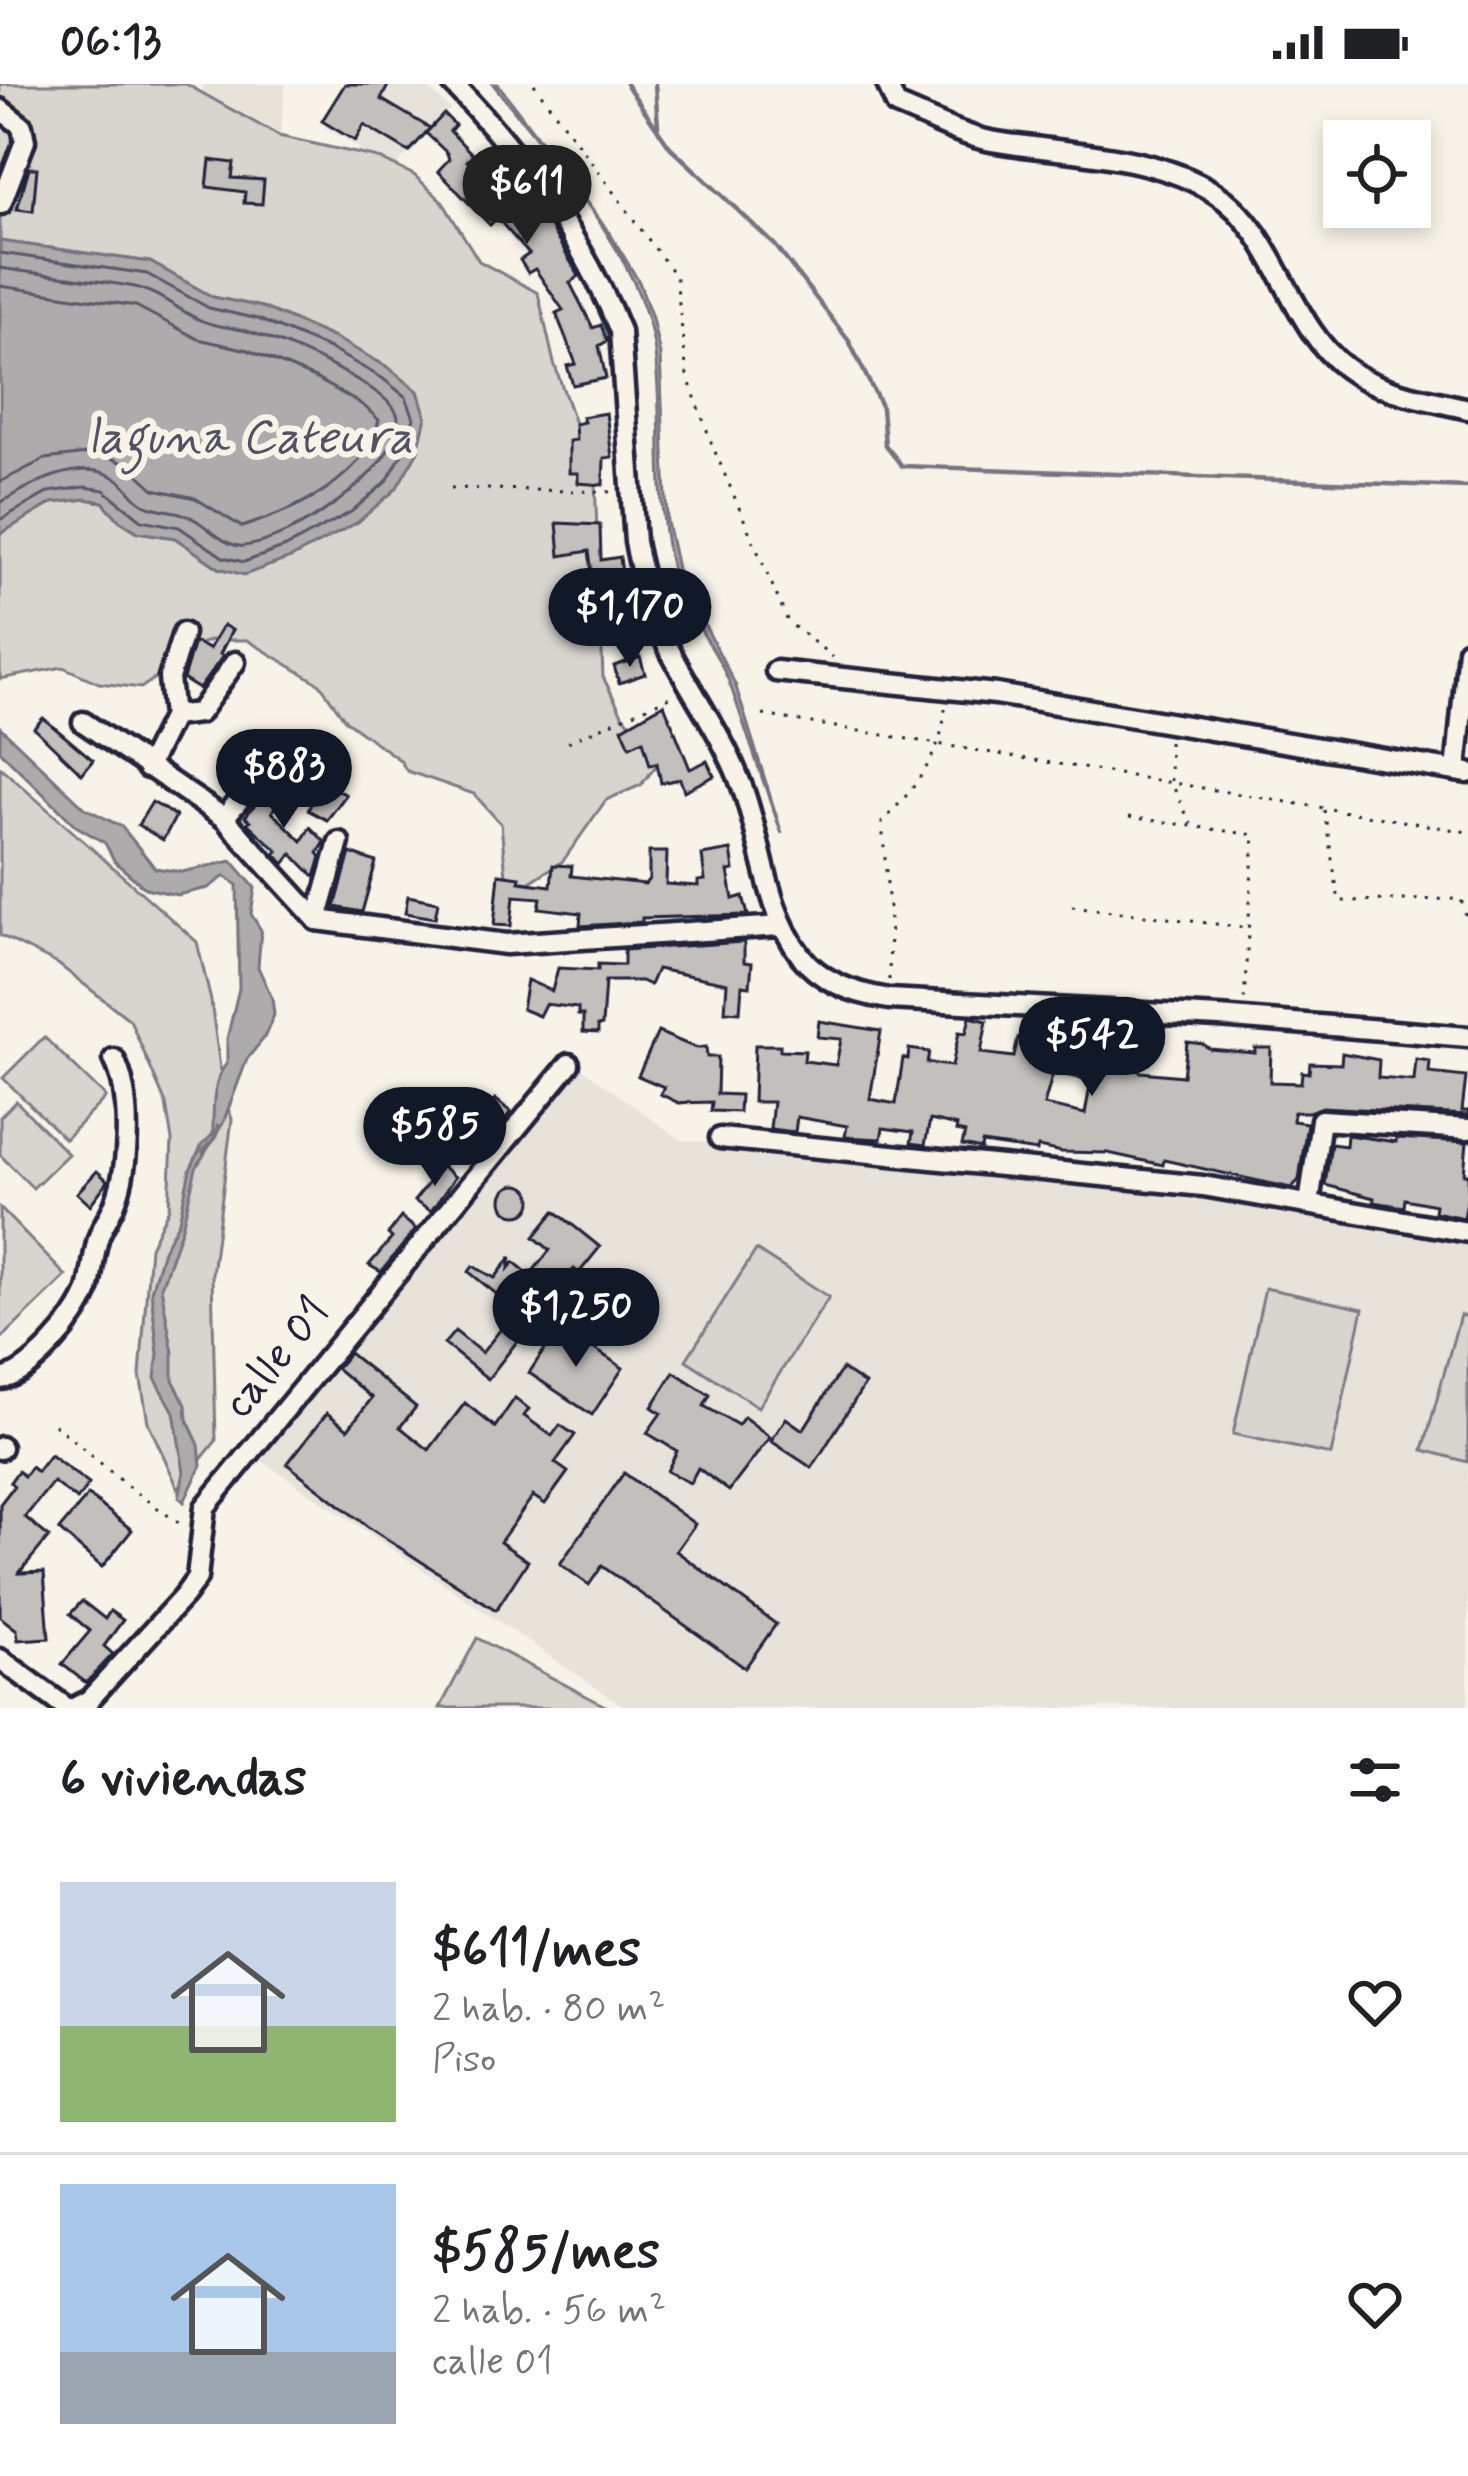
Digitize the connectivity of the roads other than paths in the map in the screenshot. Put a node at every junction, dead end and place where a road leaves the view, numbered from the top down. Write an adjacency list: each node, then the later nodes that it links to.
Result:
1 (453, 84): 20 (street)
2 (887, 84): 5 (street)
3 (0, 109): 4 (street)
4 (2, 204)
5 (1468, 409)
6 (183, 633): 11 (street)
7 (1468, 650): 10 (street)
8 (236, 662): 11 (street)
9 (776, 670): 16 (street)
10 (1466, 686): 13 (street)
11 (172, 716): 15 (street)
12 (83, 722): 15 (street)
13 (1464, 738): 16 (street)
14 (281, 751): 17 (street)
15 (147, 768): 17 (street)
16 (1462, 772)
17 (224, 818): 19 (street)
18 (339, 842): 19 (street)
19 (317, 920): 20 (street)
20 (781, 926): 21 (street)
21 (1468, 1037)
22 (114, 1059): 28 (street)
23 (569, 1064): 30 (street, calle 01)
24 (1468, 1129): 26 (street)
25 (720, 1138): 26 (street)
26 (1309, 1204): 27 (street)
27 (1468, 1232)
28 (0, 1379)
29 (0, 1659): 30 (street)
30 (71, 1708)

